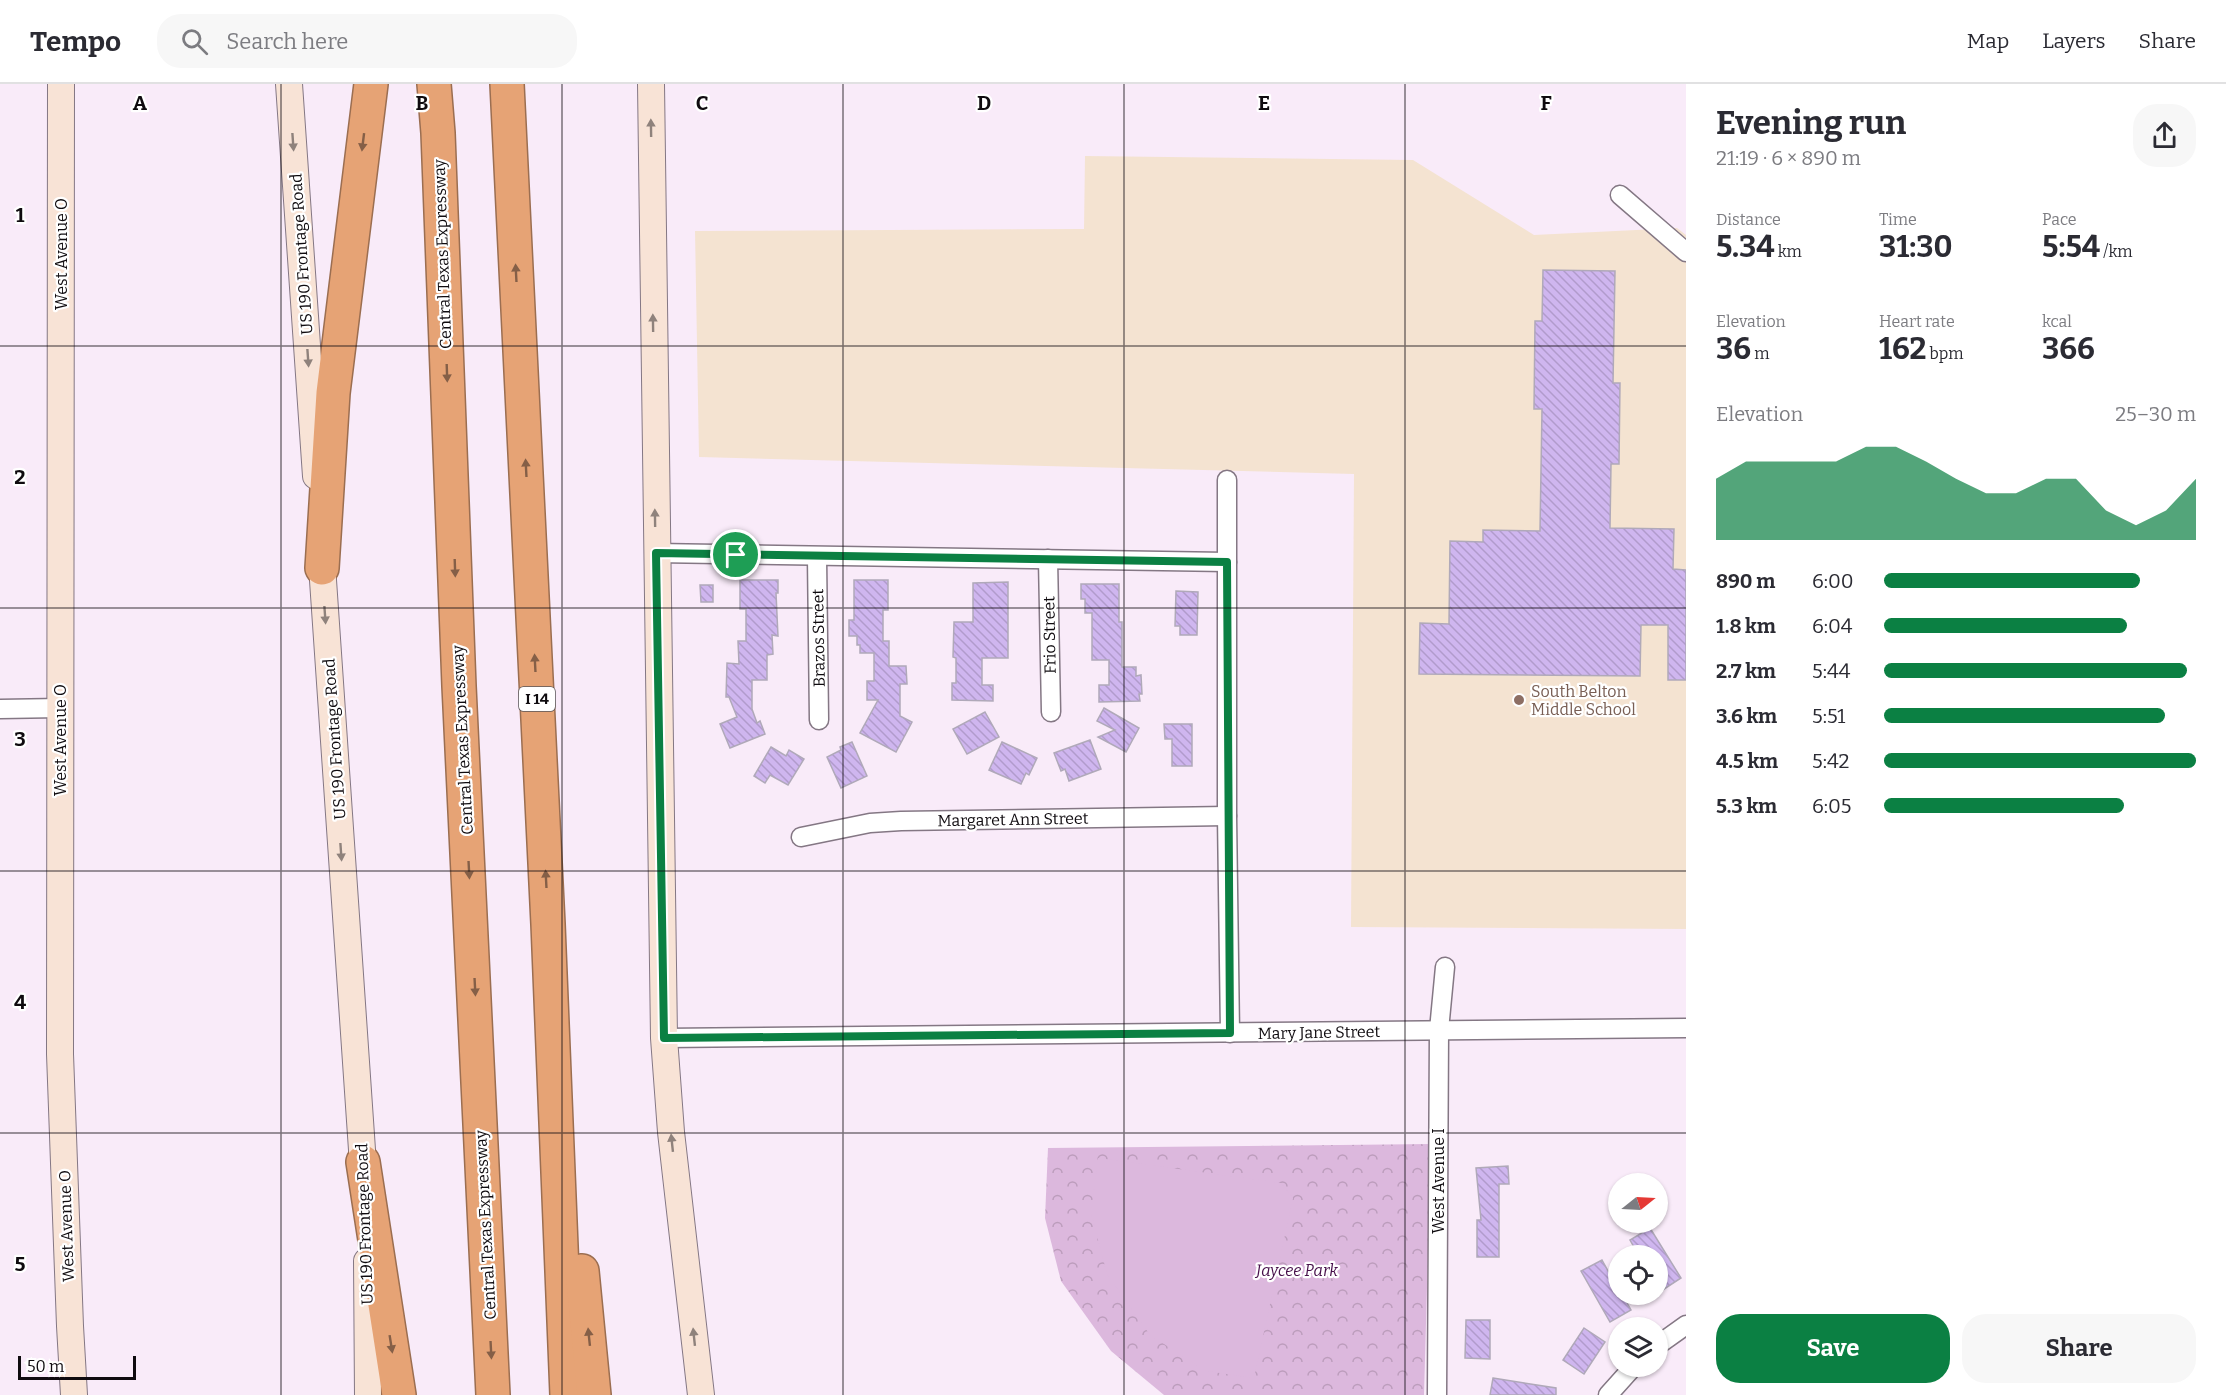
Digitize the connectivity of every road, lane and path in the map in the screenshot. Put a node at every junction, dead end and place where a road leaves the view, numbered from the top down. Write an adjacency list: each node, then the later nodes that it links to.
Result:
1 (61, 84): 15 (main road, West Avenue O)
2 (289, 84): 14 (main road, US 190 Frontage Road, one-way to 14)
3 (371, 84): 14 (highway, one-way to 14)
4 (434, 84): 34 (highway, Central Texas Expressway, one-way to 34)
5 (507, 84): 21 (highway, I 14, one-way to 5)
6 (651, 84): 10 (main road, one-way to 6)
7 (1620, 195): 8 (street)
8 (1686, 252)
9 (1227, 480): 13 (street)
10 (656, 553): 11 (street); 26 (main road)
11 (817, 557): 12 (street); 18 (street, Brazos Street)
12 (1048, 559): 13 (street); 17 (street, Frio Street)
13 (1227, 562): 19 (street)
14 (322, 568): 27 (main road, US 190 Frontage Road, one-way to 27)
15 (60, 708): 16 (street); 31 (main road, West Avenue O)
16 (0, 709)
17 (1051, 712)
18 (819, 720)
19 (1227, 816): 20 (street, Margaret Ann Street); 25 (street)
20 (801, 837)
21 (548, 924): 35 (highway, I 14); 36 (highway, one-way to 21)
22 (1445, 967): 24 (street, West Avenue I)
23 (1686, 1028): 24 (street, Mary Jane Street)
24 (1439, 1030): 25 (street, Mary Jane Street); 38 (street, West Avenue I)
25 (1230, 1033): 26 (street, Mary Jane Street)
26 (664, 1038): 37 (main road, one-way to 26)
27 (363, 1162): 32 (main road, US 190 Frontage Road); 33 (highway, one-way to 33)
28 (1686, 1325): 29 (street)
29 (1668, 1338)
30 (1624, 1377): 39 (street)
31 (74, 1395)
32 (368, 1395)
33 (399, 1395)
34 (493, 1395)
35 (567, 1395)
36 (594, 1395)
37 (701, 1395)
38 (1437, 1395)
39 (1608, 1395)

